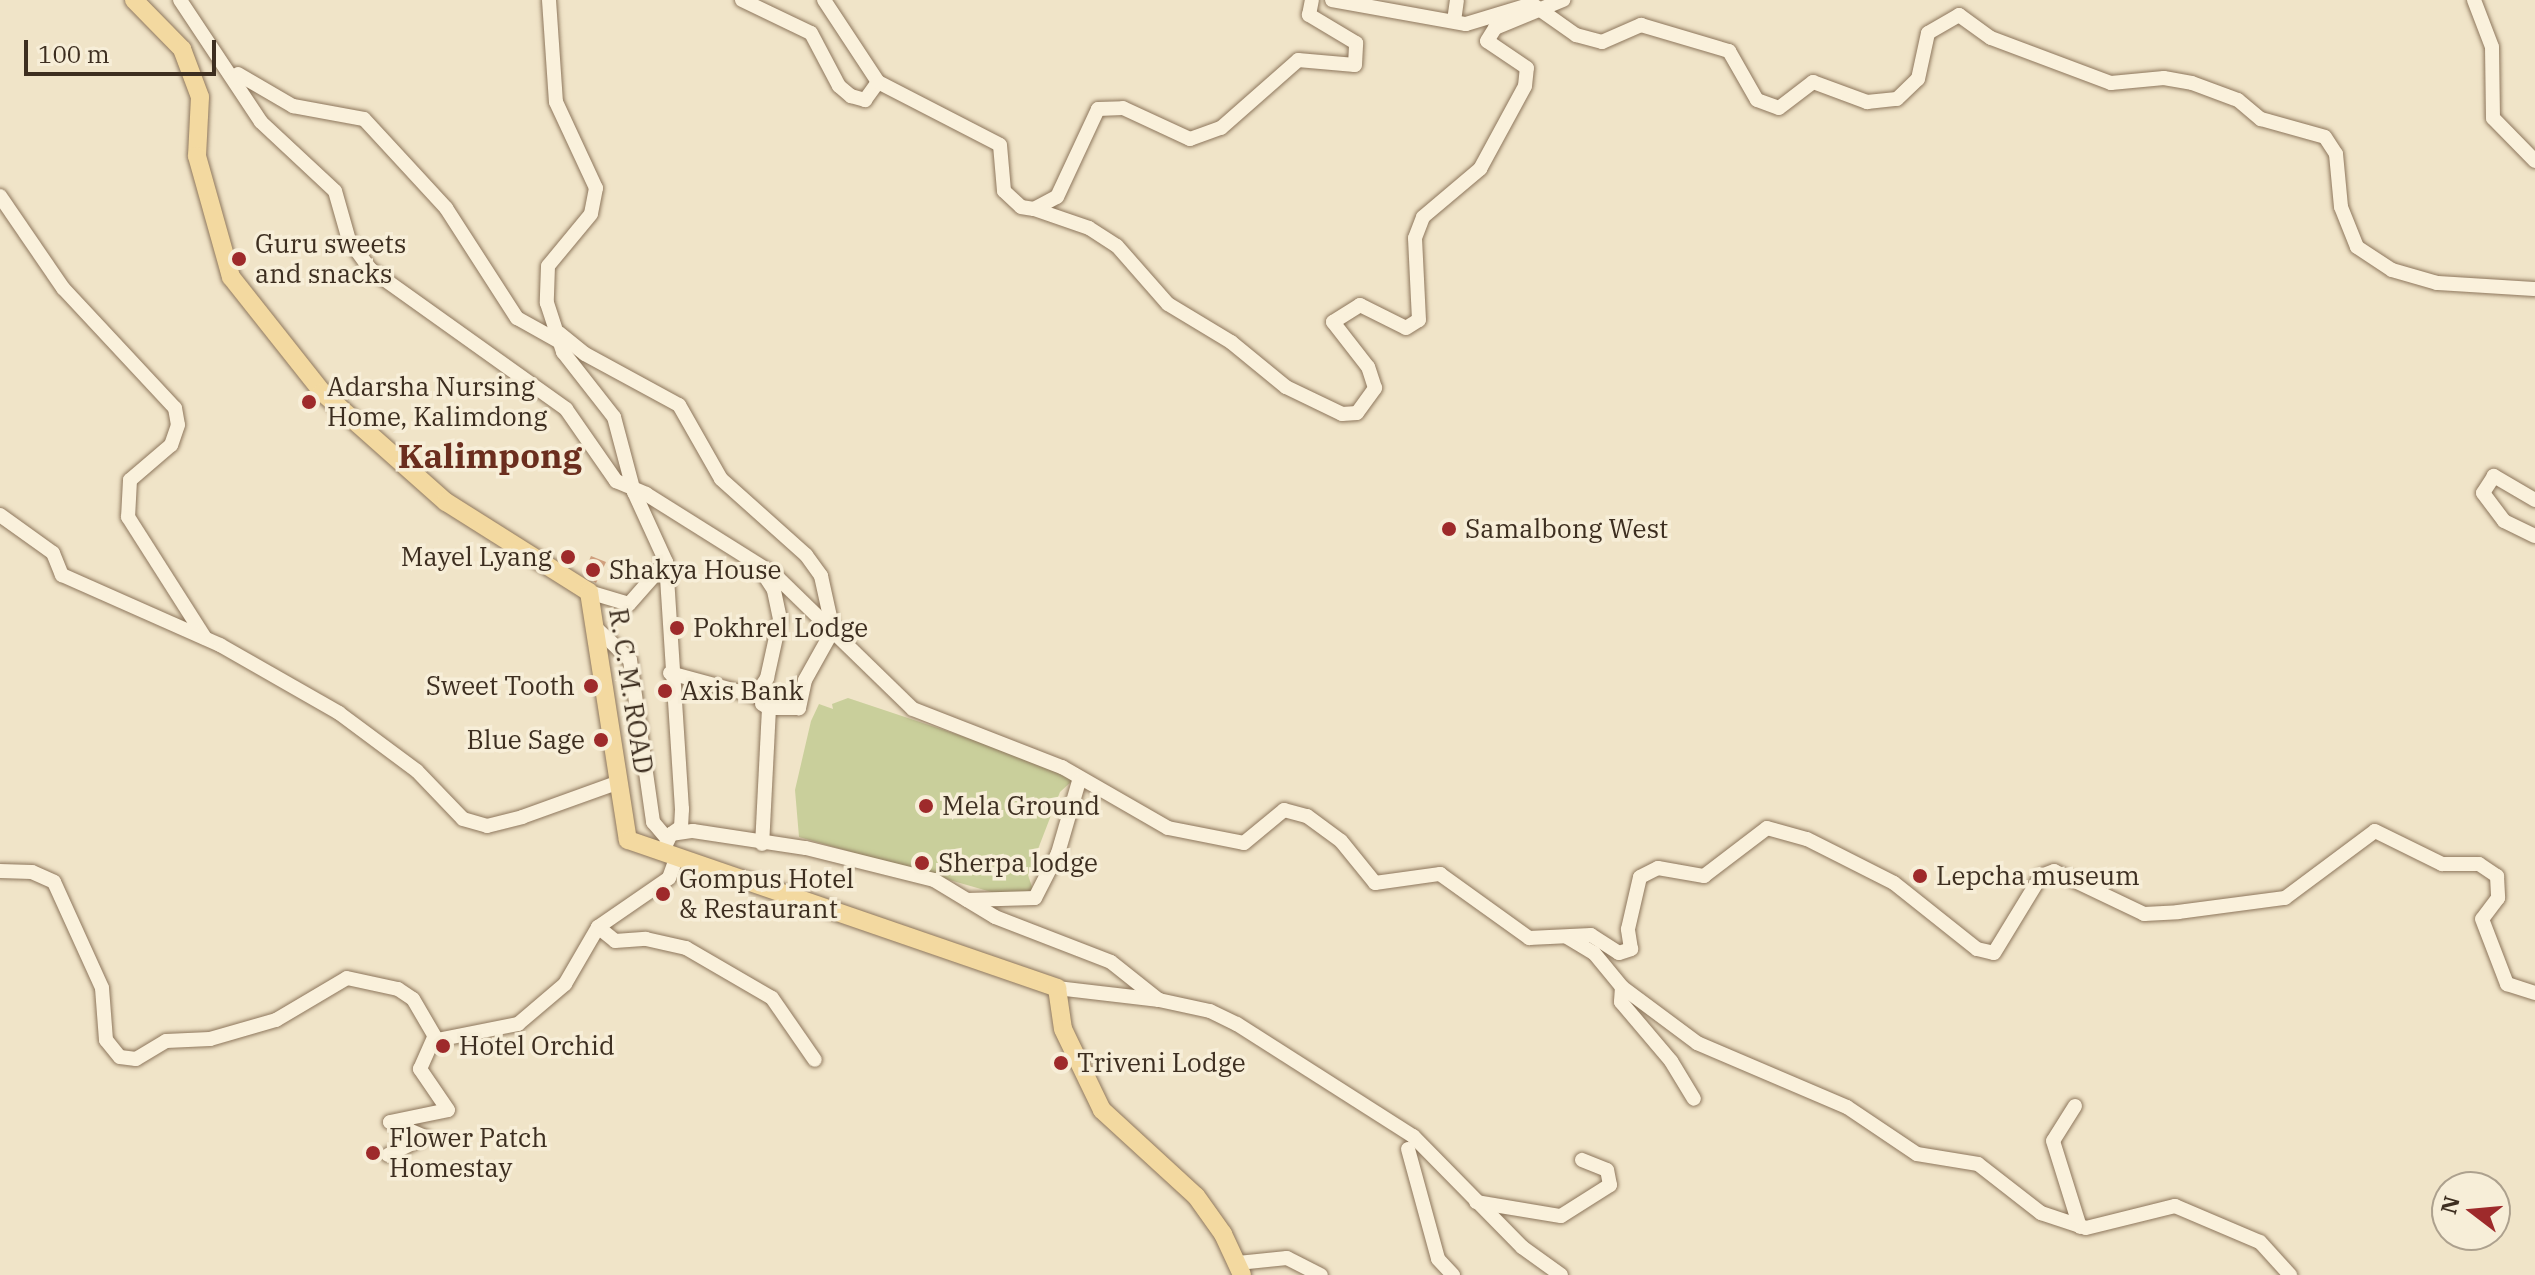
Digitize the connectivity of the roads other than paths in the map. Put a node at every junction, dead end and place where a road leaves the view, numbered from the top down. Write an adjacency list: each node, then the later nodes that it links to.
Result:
1 (134, 0): 26 (main road, R. C. M. ROAD)
2 (180, 0): 13 (street)
3 (549, 0): 19 (street)
4 (742, 0): 14 (street)
5 (824, 0): 14 (street)
6 (1312, 0): 17 (street)
7 (1332, 0): 12 (street)
8 (1457, 0): 12 (street)
9 (1563, 0): 11 (street)
10 (2474, 0): 15 (street)
11 (1541, 8): 12 (street); 17 (street); 18 (street)
12 (1454, 21)
13 (230, 67): 19 (street); 20 (street)
14 (878, 82): 17 (street)
15 (2535, 161)
16 (0, 196): 29 (street)
17 (1034, 209)
18 (2535, 289)
19 (558, 336): 20 (street); 28 (street)
20 (634, 492): 24 (street); 25 (street)
21 (2535, 500): 23 (street)
22 (0, 515): 29 (street)
23 (2535, 536)
24 (754, 560): 28 (street); 31 (street)
25 (666, 562): 26 (street); 30 (street)
26 (589, 592): 27 (main road, R. C. M. ROAD)
27 (595, 627): 34 (main road, R. C. M. ROAD); 36 (street)
28 (833, 630): 32 (street); 33 (street)
29 (205, 638): 34 (street)
30 (670, 673): 31 (street); 36 (street)
31 (750, 697): 32 (street)
32 (769, 708): 35 (street)
33 (1079, 781): 38 (street); 40 (street)
34 (619, 782): 36 (main road, R. C. M. ROAD)
35 (762, 844): 36 (street); 38 (street)
36 (669, 846): 39 (street); 42 (main road, R. C. M. ROAD)
37 (0, 871): 45 (street)
38 (967, 900): 44 (street)
39 (598, 927): 45 (street); 46 (street)
40 (1566, 937): 41 (street); 43 (street)
41 (1622, 987): 47 (street); 53 (street)
42 (1057, 988): 44 (street); 54 (main road)
43 (2535, 993)
44 (1159, 1000): 52 (street)
45 (434, 1038): 50 (street)
46 (815, 1060)
47 (1694, 1099)
48 (2075, 1106): 53 (street)
49 (1408, 1149): 56 (street)
50 (388, 1155)
51 (1582, 1160): 52 (street)
52 (1476, 1202): 57 (street)
53 (2080, 1227): 58 (street)
54 (1240, 1269): 55 (street)
55 (1321, 1275)
56 (1453, 1275)
57 (1561, 1275)
58 (2290, 1275)

